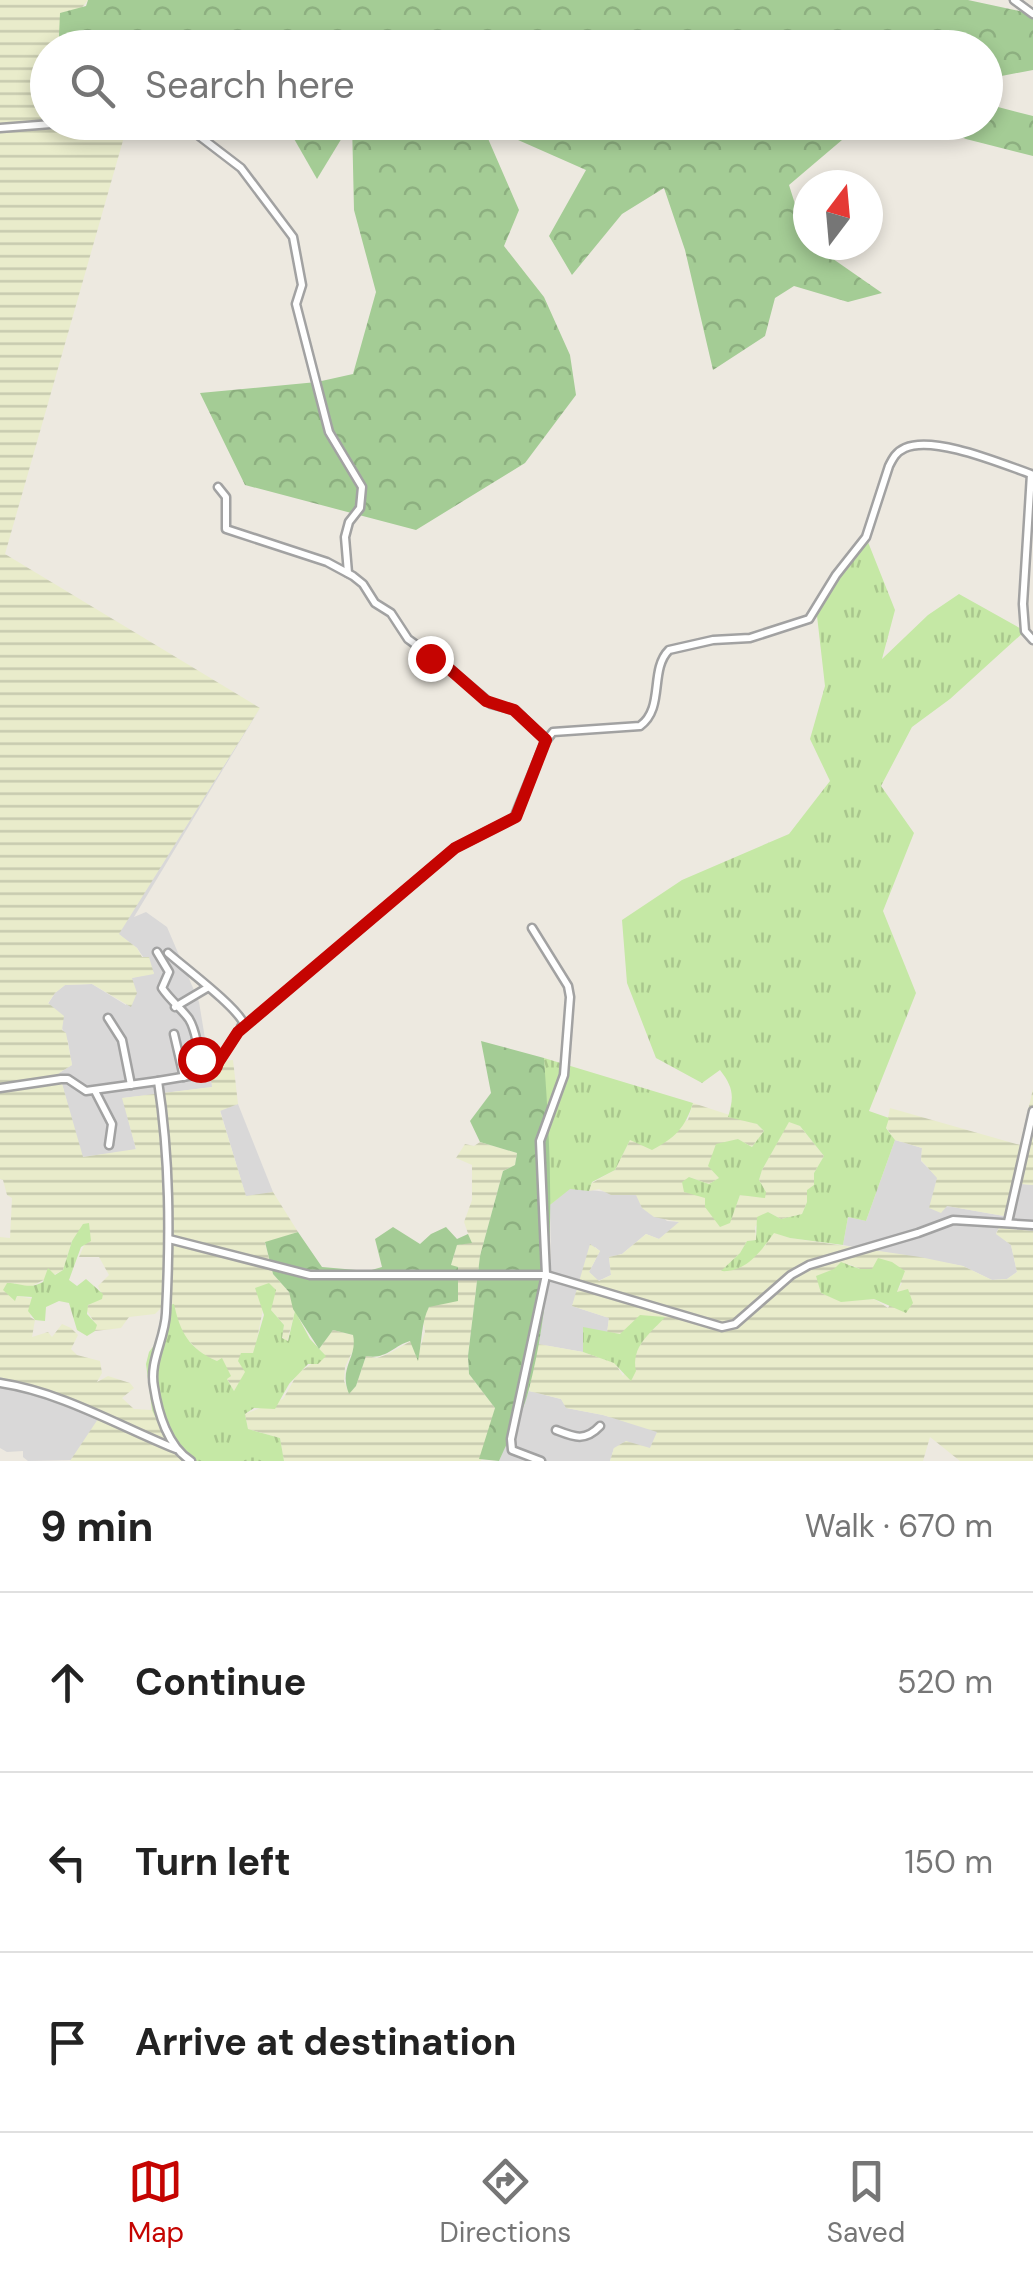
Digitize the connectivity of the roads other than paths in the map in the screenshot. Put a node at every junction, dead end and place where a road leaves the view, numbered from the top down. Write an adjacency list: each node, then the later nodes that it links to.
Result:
1 (1014, 0): 2 (street)
2 (1033, 14)
3 (30, 126): 4 (street)
4 (0, 128)
5 (204, 140): 7 (street)
6 (218, 486): 7 (street)
7 (348, 573): 9 (street)
8 (1033, 640): 9 (street)
9 (546, 740): 16 (street)
10 (532, 928): 29 (street)
11 (157, 952): 14 (street)
12 (168, 953): 13 (street)
13 (208, 988): 14 (street); 16 (street)
14 (175, 1007): 18 (street)
15 (108, 1018): 21 (street)
16 (238, 1032): 18 (street)
17 (174, 1034): 19 (street)
18 (212, 1072): 19 (street)
19 (184, 1077): 20 (street)
20 (158, 1082): 21 (street); 28 (street)
21 (132, 1084): 23 (street)
22 (0, 1088): 23 (street)
23 (94, 1091): 25 (street)
24 (1033, 1111): 26 (street)
25 (109, 1145)
26 (1008, 1223): 27 (street); 29 (street)
27 (1033, 1224)
28 (169, 1239): 29 (street); 33 (street)
29 (546, 1275): 35 (street)
30 (0, 1383): 33 (street)
31 (600, 1426): 32 (street)
32 (556, 1430)
33 (176, 1449): 34 (street)
34 (191, 1461)
35 (541, 1461)

